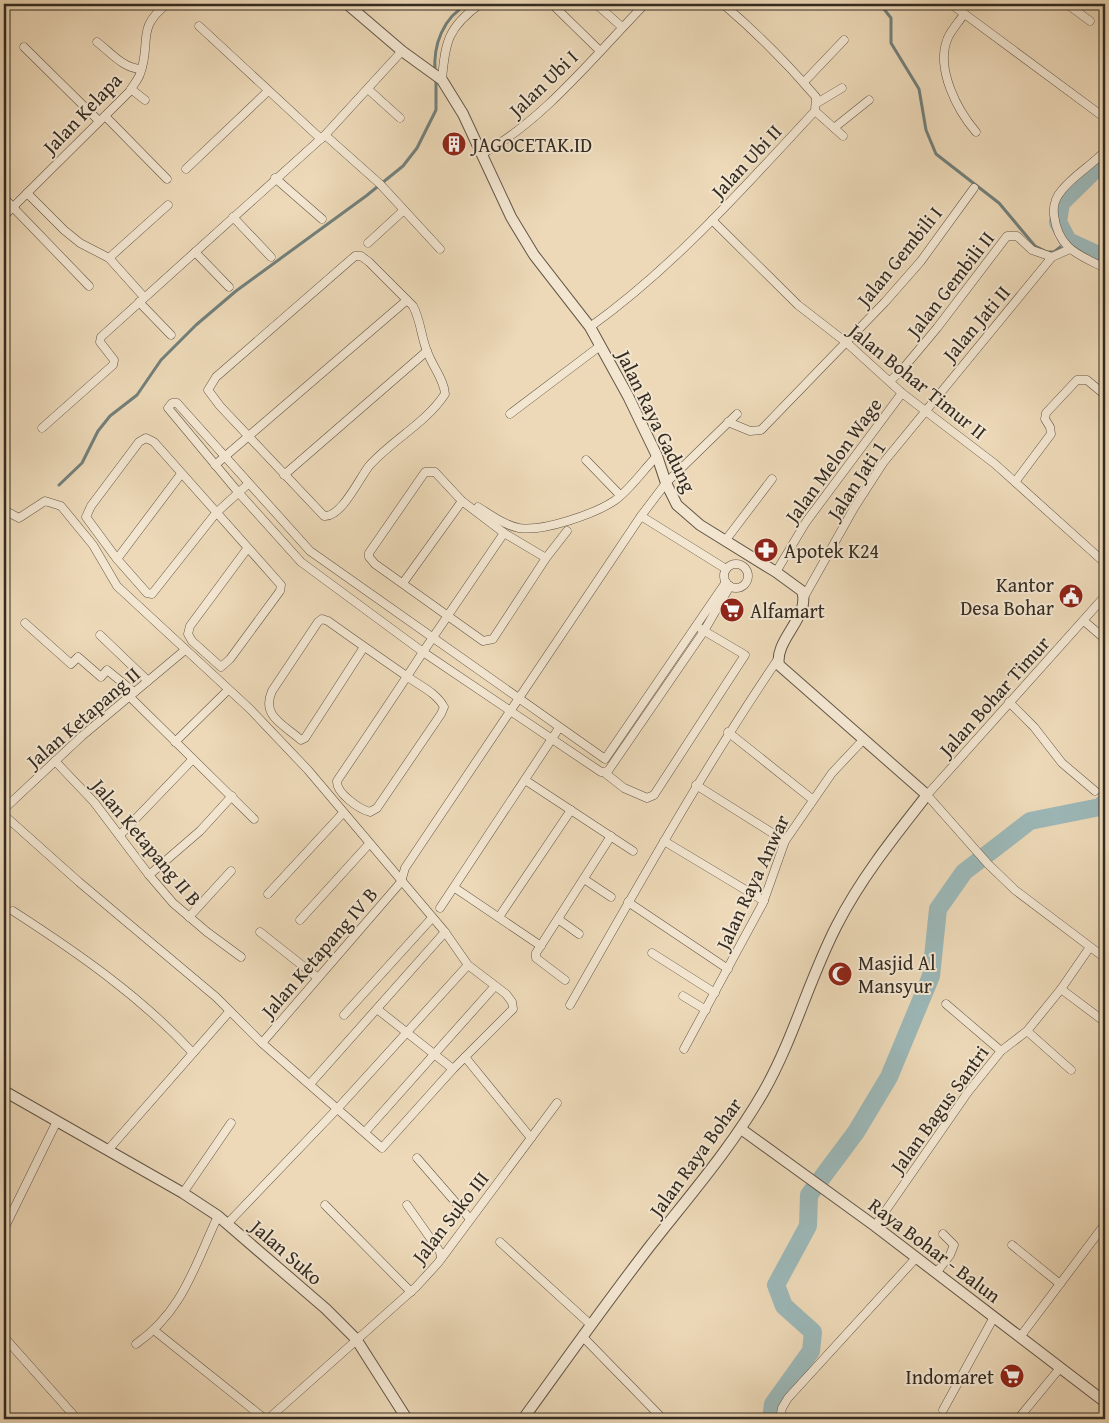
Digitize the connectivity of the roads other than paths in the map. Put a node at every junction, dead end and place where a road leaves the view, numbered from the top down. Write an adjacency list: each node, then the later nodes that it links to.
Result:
1 (7, 4): 11 (street)
2 (167, 4): 21 (street, Jalan Kelapa)
3 (347, 4): 20 (street, Jalan Raya Gadung)
4 (480, 4): 22 (street)
5 (552, 4): 19 (street)
6 (596, 4): 15 (street)
7 (645, 4): 15 (street)
8 (723, 4): 23 (street)
9 (951, 4): 12 (street)
10 (1067, 4): 13 (street)
11 (4, 7)
12 (964, 14): 32 (street); 35 (street)
13 (1090, 21)
14 (198, 26): 27 (street)
15 (622, 28): 19 (street, Jalan Ubi I)
16 (844, 40): 23 (street)
17 (97, 42): 21 (street)
18 (24, 47): 33 (street)
19 (600, 50): 39 (street, Jalan Ubi I)
20 (402, 51): 22 (street, Jalan Raya Gadung); 26 (street)
21 (141, 69): 25 (street, Jalan Kelapa)
22 (439, 78): 39 (street, Jalan Raya Gadung)
23 (804, 82): 30 (street)
24 (842, 88): 30 (street, Jalan Ubi II)
25 (131, 89): 28 (street); 33 (street, Jalan Kelapa)
26 (369, 90): 31 (street); 37 (street)
27 (268, 91): 37 (street); 40 (street)
28 (145, 100)
29 (868, 100): 34 (street)
30 (816, 107): 34 (street); 52 (street, Jalan Ubi II)
31 (400, 118)
32 (1105, 118)
33 (102, 119): 42 (street); 44 (street, Jalan Kelapa)
34 (834, 128): 36 (street)
35 (976, 132)
36 (843, 136)
37 (323, 137): 41 (street); 48 (street)
38 (1105, 151): 54 (street)
39 (482, 154): 65 (street, Jalan Raya Gadung)
40 (186, 168)
41 (275, 178): 50 (street); 51 (street)
42 (167, 179)
43 (974, 188): 67 (street, Jalan Gembili I)
44 (27, 193): 47 (street, Jalan Kelapa); 59 (street)
45 (4, 198): 47 (street)
46 (168, 205): 59 (street)
47 (12, 208): 49 (street, Jalan Kelapa); 61 (street)
48 (404, 210): 53 (street); 55 (street)
49 (4, 216)
50 (233, 217): 56 (street); 57 (street)
51 (322, 219)
52 (712, 220): 65 (street, Jalan Ubi II); 67 (street, Jalan Bohar Timur II)
53 (368, 243)
54 (1066, 245): 58 (street); 60 (street)
55 (440, 249)
56 (195, 252): 62 (street); 63 (street)
57 (271, 257)
58 (1052, 257): 70 (street, Jalan Gembili II); 73 (street, Jalan Jati II)
59 (109, 258): 63 (street)
60 (1105, 268)
61 (89, 286)
62 (228, 287)
63 (142, 300): 66 (street); 77 (street)
64 (407, 300): 69 (street); 78 (street); 78 (street)
65 (590, 327): 68 (street, Jalan Raya Gadung)
66 (170, 335)
67 (847, 343): 70 (street, Jalan Bohar Timur II); 76 (street, Jalan Gembili I)
68 (600, 346): 74 (street); 79 (street, Jalan Raya Gadung)
69 (427, 351): 84 (street); 84 (street)
70 (890, 381): 71 (street, Jalan Bohar Timur II)
71 (902, 392): 73 (street, Jalan Bohar Timur II); 108 (street, Jalan Melon Wage)
72 (1105, 395): 86 (street)
73 (926, 410): 86 (street, Jalan Bohar Timur II); 113 (street, Jalan Jati 1)
74 (510, 414)
75 (737, 414): 76 (street, Jalan Ketapang IV B)
76 (728, 422): 87 (street, Jalan Ketapang IV B)
77 (42, 428)
78 (249, 436): 80 (street); 84 (street)
79 (658, 456): 87 (street, Jalan Raya Gadung); 90 (street)
80 (224, 457): 82 (street); 82 (street); 88 (street)
81 (586, 460): 90 (street)
82 (215, 465): 89 (street)
83 (181, 474): 94 (street); 103 (street); 103 (street)
84 (284, 475)
85 (772, 479): 98 (street)
86 (1016, 482): 105 (street, Jalan Bohar Timur II)
87 (666, 483): 95 (street, Jalan Ketapang IV B); 98 (street, Jalan Raya Gadung)
88 (248, 484): 89 (street); 100 (street)
89 (238, 492): 94 (street); 104 (street)
90 (620, 495): 92 (street)
91 (462, 501): 97 (street); 109 (street); 109 (street)
92 (478, 506)
93 (4, 510): 123 (street)
94 (216, 513): 99 (street); 103 (street)
95 (641, 516): 107 (street); 131 (street, Jalan Ketapang IV B)
96 (567, 531): 102 (street)
97 (504, 533): 102 (street); 115 (street)
98 (725, 541): 101 (street, Jalan Raya Gadung)
99 (247, 549): 99 (street)
100 (310, 551): 104 (street); 111 (street)
101 (747, 555): 106 (street); 108 (street, Jalan Raya Gadung)
102 (546, 558): 115 (street)
103 (117, 559)
104 (301, 562): 114 (street)
105 (1105, 563)
106 (740, 565): 107 (street); 110 (street)
107 (726, 569): 110 (street)
108 (776, 572): 113 (street, Jalan Raya Gadung)
109 (403, 584): 115 (street)
110 (728, 584): 118 (street)
111 (371, 593): 114 (street); 120 (street)
112 (1105, 596): 116 (street, Jalan Bohar Timur)
113 (804, 597): 125 (street)
114 (362, 607): 124 (street)
115 (448, 616): 120 (street)
116 (1084, 621): 121 (street); 133 (street, Jalan Bohar Timur)
117 (25, 623): 129 (street)
118 (701, 628): 130 (street); 132 (street); 142 (street)
119 (100, 635): 127 (street)
120 (433, 638): 124 (street); 131 (street)
121 (1105, 639)
122 (364, 647): 122 (street); 126 (street)
123 (185, 650): 127 (street, Jalan Ketapang II); 128 (street)
124 (423, 652): 126 (street); 134 (street)
125 (778, 659): 136 (street); 138 (street)
126 (407, 676): 126 (street)
127 (148, 681): 129 (street, Jalan Ketapang II)
128 (228, 690): 139 (street); 151 (street)
129 (132, 694): 139 (street); 141 (street, Jalan Ketapang II)
130 (649, 695): 132 (street); 135 (street)
131 (518, 698): 134 (street, Jalan Ketapang IV B); 135 (street)
132 (656, 700): 142 (street)
133 (1009, 702): 145 (street); 146 (street, Jalan Bohar Timur)
134 (510, 710): 137 (street); 163 (street, Jalan Ketapang IV B)
135 (559, 728): 137 (street)
136 (728, 732): 144 (street); 148 (street)
137 (551, 739): 142 (street); 143 (street)
138 (864, 739): 146 (street); 148 (street, Jalan Raya Anwar)
139 (175, 742): 140 (street)
140 (193, 759): 147 (street); 154 (street)
141 (55, 761): 149 (street, Jalan Ketapang II); 154 (street, Jalan Ketapang II B)
142 (606, 773)
143 (525, 780): 150 (street); 164 (street)
144 (696, 786): 156 (street); 157 (street)
145 (1094, 791)
146 (927, 795): 180 (street); 215 (street, Jalan Raya Bohar)
147 (232, 796): 153 (street); 161 (street)
148 (812, 799): 157 (street, Jalan Raya Anwar)
149 (4, 809)
150 (571, 810): 155 (street); 172 (street)
151 (344, 813): 158 (street); 165 (street)
152 (4, 815): 196 (street)
153 (254, 819)
154 (120, 835): 161 (street, Jalan Ketapang II B)
155 (611, 836): 159 (street); 162 (street)
156 (664, 841): 167 (street); 168 (street)
157 (785, 842): 167 (street, Jalan Raya Anwar)
158 (369, 844): 163 (street); 175 (street)
159 (633, 851)
160 (232, 871): 171 (street)
161 (149, 875): 171 (street, Jalan Ketapang II B)
162 (584, 879): 166 (street); 174 (street)
163 (401, 882): 173 (street); 186 (street, Jalan Ketapang IV B)
164 (454, 888): 169 (street); 172 (street)
165 (268, 894)
166 (611, 897)
167 (764, 900): 185 (street, Jalan Raya Anwar)
168 (628, 902): 185 (street); 193 (street)
169 (440, 908)
170 (13, 911): 204 (street)
171 (189, 917): 182 (street, Jalan Ketapang II B)
172 (499, 917): 179 (street)
173 (432, 918): 177 (street); 197 (street)
174 (558, 919): 178 (street); 179 (street)
175 (300, 920)
176 (260, 932): 186 (street)
177 (445, 932): 184 (street); 194 (street)
178 (579, 934)
179 (541, 946): 187 (street)
180 (1090, 946): 183 (street); 189 (street, Jalan Bagus Santri)
181 (652, 954): 190 (street)
182 (241, 957)
183 (1105, 958)
184 (468, 965): 188 (street); 200 (street)
185 (728, 969): 190 (street, Jalan Raya Anwar)
186 (318, 978): 201 (street, Jalan Ketapang IV B)
187 (564, 980)
188 (495, 986): 205 (street); 206 (street)
189 (1061, 989): 198 (street); 199 (street, Jalan Bagus Santri)
190 (715, 993): 195 (street, Jalan Raya Anwar)
191 (683, 996): 195 (street)
192 (946, 1004): 203 (street)
193 (570, 1005)
194 (377, 1009): 200 (street); 209 (street)
195 (706, 1010): 202 (street, Jalan Raya Anwar)
196 (230, 1012): 201 (street); 204 (street)
197 (344, 1014)
198 (1105, 1022)
199 (1027, 1031): 203 (street, Jalan Bagus Santri); 208 (street)
200 (406, 1033): 205 (street); 212 (street)
201 (262, 1043): 209 (street)
202 (684, 1049)
203 (1001, 1051): 228 (street, Jalan Bagus Santri)
204 (193, 1053): 218 (street)
205 (434, 1054): 207 (street); 216 (street)
206 (465, 1057): 207 (street); 217 (street)
207 (453, 1069): 216 (street)
208 (1071, 1070)
209 (310, 1084): 212 (street)
210 (4, 1093): 213 (street, Jalan Suko)
211 (557, 1103): 217 (street, Jalan Suko III)
212 (338, 1108): 216 (street); 225 (street)
213 (57, 1122): 218 (street, Jalan Suko); 227 (street)
214 (232, 1123): 220 (street)
215 (740, 1129): 228 (street, Raya Bohar - Balun); 238 (street, Jalan Raya Bohar)
216 (365, 1132)
217 (531, 1138): 224 (street, Jalan Suko III)
218 (108, 1150): 220 (street, Jalan Suko)
219 (417, 1158): 224 (street)
220 (183, 1192): 223 (street, Jalan Suko)
221 (325, 1205): 236 (street)
222 (407, 1205): 232 (street)
223 (218, 1216): 225 (street, Jalan Suko); 239 (street)
224 (470, 1219): 232 (street, Jalan Suko III)
225 (227, 1224): 243 (street, Jalan Suko)
226 (1105, 1224): 235 (street)
227 (6, 1225)
228 (875, 1226): 233 (street, Raya Bohar - Balun)
229 (943, 1234): 234 (street)
230 (500, 1242): 238 (street)
231 (1012, 1245): 235 (street)
232 (441, 1257): 236 (street, Jalan Suko III)
233 (916, 1258): 234 (street, Raya Bohar - Balun); 253 (street)
234 (936, 1273): 237 (street, Raya Bohar - Balun)
235 (1060, 1284): 242 (street)
236 (411, 1292): 243 (street, Jalan Suko III)
237 (994, 1317): 242 (street, Raya Bohar - Balun); 247 (street)
238 (591, 1325): 240 (street, Jalan Raya Bohar)
239 (155, 1331): 244 (street); 249 (street)
240 (582, 1336): 251 (street, Jalan Raya Bohar); 252 (street)
241 (4, 1337): 248 (street)
242 (1020, 1337): 245 (street, Raya Bohar - Balun)
243 (356, 1339): 249 (street, Jalan Suko III); 250 (street, Jalan Suko)
244 (136, 1344)
245 (1060, 1368): 246 (street, Raya Bohar - Balun); 254 (street)
246 (1105, 1402)
247 (943, 1410)
248 (77, 1419)
249 (267, 1419)
250 (407, 1419)
251 (523, 1419)
252 (663, 1419)
253 (780, 1419)
254 (1018, 1419)

